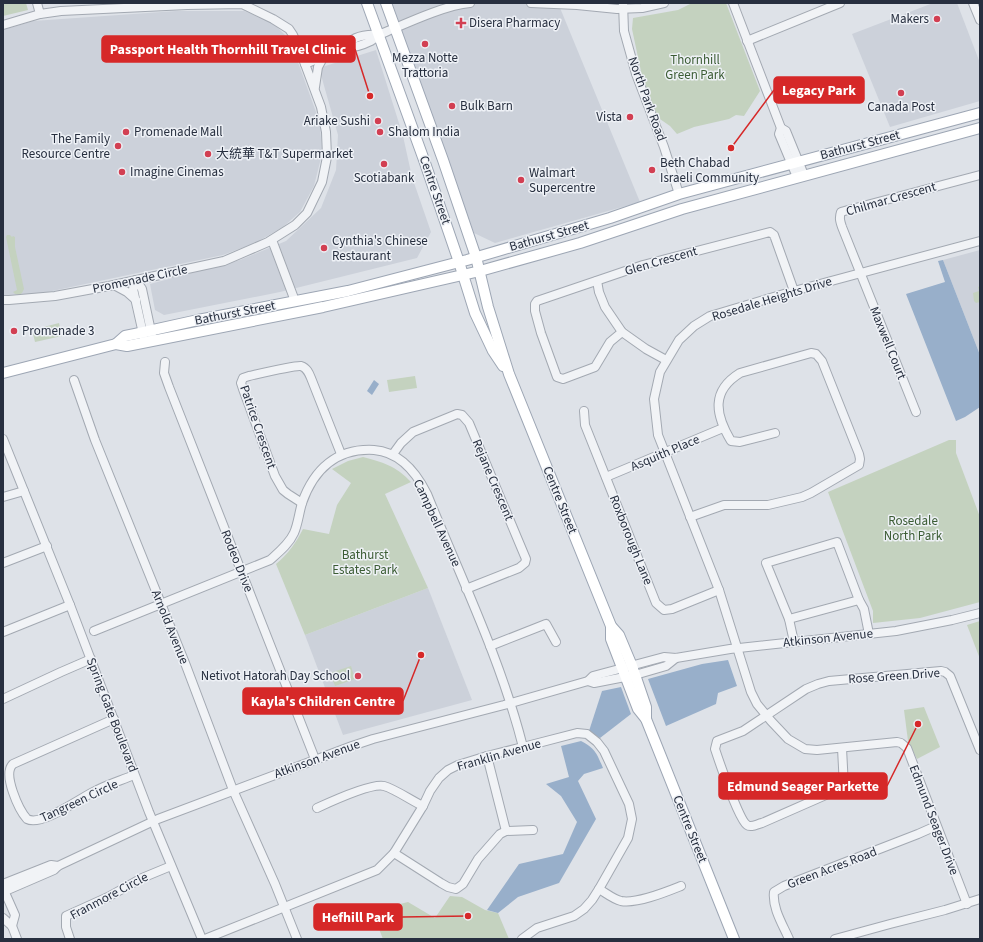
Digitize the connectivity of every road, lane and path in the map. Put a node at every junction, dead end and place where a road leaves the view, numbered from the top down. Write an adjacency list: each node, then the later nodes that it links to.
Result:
1 (37, 3): 11 (street)
2 (367, 3): 15 (main road, Centre Street)
3 (386, 3): 14 (main road, Centre Street)
4 (470, 3): 14 (street)
5 (531, 3): 10 (street)
6 (664, 3): 10 (street)
7 (733, 3): 16 (street)
8 (840, 3): 16 (street)
9 (973, 3): 12 (street)
10 (623, 6): 25 (street, North Park Road)
11 (40, 14): 13 (street, Promenade Circle); 18 (street, Promenade Circle)
12 (980, 20)
13 (3, 25)
14 (395, 29): 15 (street); 28 (main road, Centre Street)
15 (379, 35): 17 (street); 29 (main road, Centre Street)
16 (747, 41): 22 (street)
17 (324, 56): 18 (street); 19 (street)
18 (305, 64): 19 (street, Promenade Circle)
19 (315, 90): 26 (street, Promenade Circle)
20 (980, 113): 22 (main road, Bathurst Street)
21 (980, 128): 24 (main road, Bathurst Street)
22 (795, 163): 24 (street); 25 (main road, Bathurst Street)
23 (980, 175): 31 (street, Chilmar Crescent)
24 (800, 176): 30 (main road, Bathurst Street)
25 (679, 194): 28 (main road, Bathurst Street)
26 (272, 240): 33 (street, Promenade Circle); 39 (street)
27 (980, 241): 31 (street, Rosedale Heights Drive)
28 (476, 257): 29 (main road, Bathurst Street); 30 (main road, Centre Street)
29 (459, 262): 32 (main road, Centre Street); 39 (main road, Bathurst Street)
30 (480, 271): 32 (main road, Bathurst Street); 47 (main road, Centre Street)
31 (860, 274): 36 (street, Rosedale Heights Drive); 50 (street, Maxwell Court)
32 (463, 275): 42 (main road, Bathurst Street); 47 (main road, Centre Street)
33 (136, 280): 35 (street, Promenade Circle); 38 (street); 40 (street)
34 (597, 281): 36 (street, Glen Crescent); 41 (street); 41 (street)
35 (114, 285): 37 (street, Promenade Circle); 38 (street)
36 (794, 291): 44 (street, Rosedale Heights Drive)
37 (3, 300)
38 (136, 300): 40 (street)
39 (295, 301): 40 (main road, Bathurst Street)
40 (147, 331): 42 (street); 43 (main road, Bathurst Street)
41 (622, 332): 44 (street)
42 (149, 342): 43 (main road, Bathurst Street)
43 (116, 344): 46 (main road, Bathurst Street)
44 (666, 360): 56 (street, Rosedale Heights Drive)
45 (165, 362): 64 (street, Rodeo Drive)
46 (3, 373)
47 (509, 374): 80 (main road, Centre Street)
48 (74, 380): 68 (street, Arnold Avenue)
49 (584, 411): 57 (street, Roxborough Lane)
50 (916, 412)
51 (723, 428): 52 (street); 56 (street, Asquith Place); 61 (street)
52 (775, 433)
53 (3, 439): 58 (street, Spring Gate Boulevard)
54 (341, 454): 55 (street, Campbell Avenue); 60 (street, Campbell Avenue); 60 (street, Patrice Crescent)
55 (393, 454): 65 (street, Campbell Avenue); 65 (street, Rejane Crescent)
56 (665, 454): 57 (street, Asquith Place); 61 (street, Rosedale Heights Drive)
57 (606, 477): 66 (street, Roxborough Lane)
58 (24, 490): 59 (street); 62 (street, Spring Gate Boulevard)
59 (3, 497)
60 (302, 503): 64 (street, Campbell Avenue)
61 (690, 516): 66 (street, Rosedale Heights Drive)
62 (47, 546): 63 (street); 69 (street, Spring Gate Boulevard)
63 (3, 563)
64 (242, 570): 68 (street, Campbell Avenue); 89 (street, Rodeo Drive)
65 (466, 589): 77 (street, Campbell Avenue)
66 (719, 590): 78 (street, Rosedale Heights Drive)
67 (859, 600): 71 (street); 71 (street); 74 (street)
68 (161, 603): 72 (street, Campbell Avenue); 91 (street, Arnold Avenue)
69 (70, 605): 73 (street); 79 (street, Spring Gate Boulevard)
70 (980, 613): 74 (street, Atkinson Avenue)
71 (789, 619): 76 (street)
72 (94, 631)
73 (3, 632)
74 (869, 634): 76 (street, Atkinson Avenue)
75 (556, 642): 77 (street)
76 (794, 642): 78 (street, Atkinson Avenue)
77 (490, 646): 82 (street, Campbell Avenue)
78 (737, 648): 80 (street, Atkinson Avenue); 83 (street, Edmund Seager Drive)
79 (91, 660): 81 (street); 84 (street, Spring Gate Boulevard)
80 (629, 671): 82 (street, Atkinson Avenue); 114 (main road, Centre Street)
81 (3, 698)
82 (511, 703): 85 (street, Campbell Avenue); 89 (street, Atkinson Avenue)
83 (767, 715): 86 (street, Edmund Seager Drive); 86 (street, Rose Green Drive); 87 (street, Rose Green Drive)
84 (114, 719): 90 (street, Spring Gate Boulevard); 90 (street, Tangreen Circle)
85 (522, 747): 88 (street, Franklin Avenue); 102 (street, Franklin Avenue)
86 (842, 748): 95 (street, Edmund Seager Drive)
87 (980, 750)
88 (487, 756): 92 (street, Franklin Avenue); 97 (street)
89 (315, 759): 91 (street, Atkinson Avenue)
90 (134, 775): 94 (street, Spring Gate Boulevard)
91 (234, 790): 94 (street, Atkinson Avenue); 105 (street, Arnold Avenue)
92 (423, 806): 93 (street); 98 (street, Franklin Avenue)
93 (317, 808)
94 (153, 821): 99 (street, Spring Gate Boulevard); 101 (street, Atkinson Avenue)
95 (936, 826): 104 (street, Edmund Seager Drive); 115 (street, Green Acres Road)
96 (533, 830): 97 (street)
97 (506, 831): 98 (street)
98 (394, 853): 105 (street, Franklin Avenue)
99 (171, 866): 109 (street, Franmore Circle); 110 (street, Spring Gate Boulevard)
100 (682, 886): 102 (street)
101 (3, 889): 107 (street)
102 (599, 889): 113 (street, Franklin Avenue)
103 (980, 899): 104 (street)
104 (967, 904): 116 (street)
105 (284, 907): 111 (street, Franklin Avenue); 112 (street, Arnold Avenue)
106 (3, 918): 107 (street)
107 (12, 926): 108 (street)
108 (17, 939)
109 (70, 939)
110 (202, 939)
111 (205, 939)
112 (296, 939)
113 (522, 939)
114 (734, 939)
115 (789, 939)
116 (835, 939)

